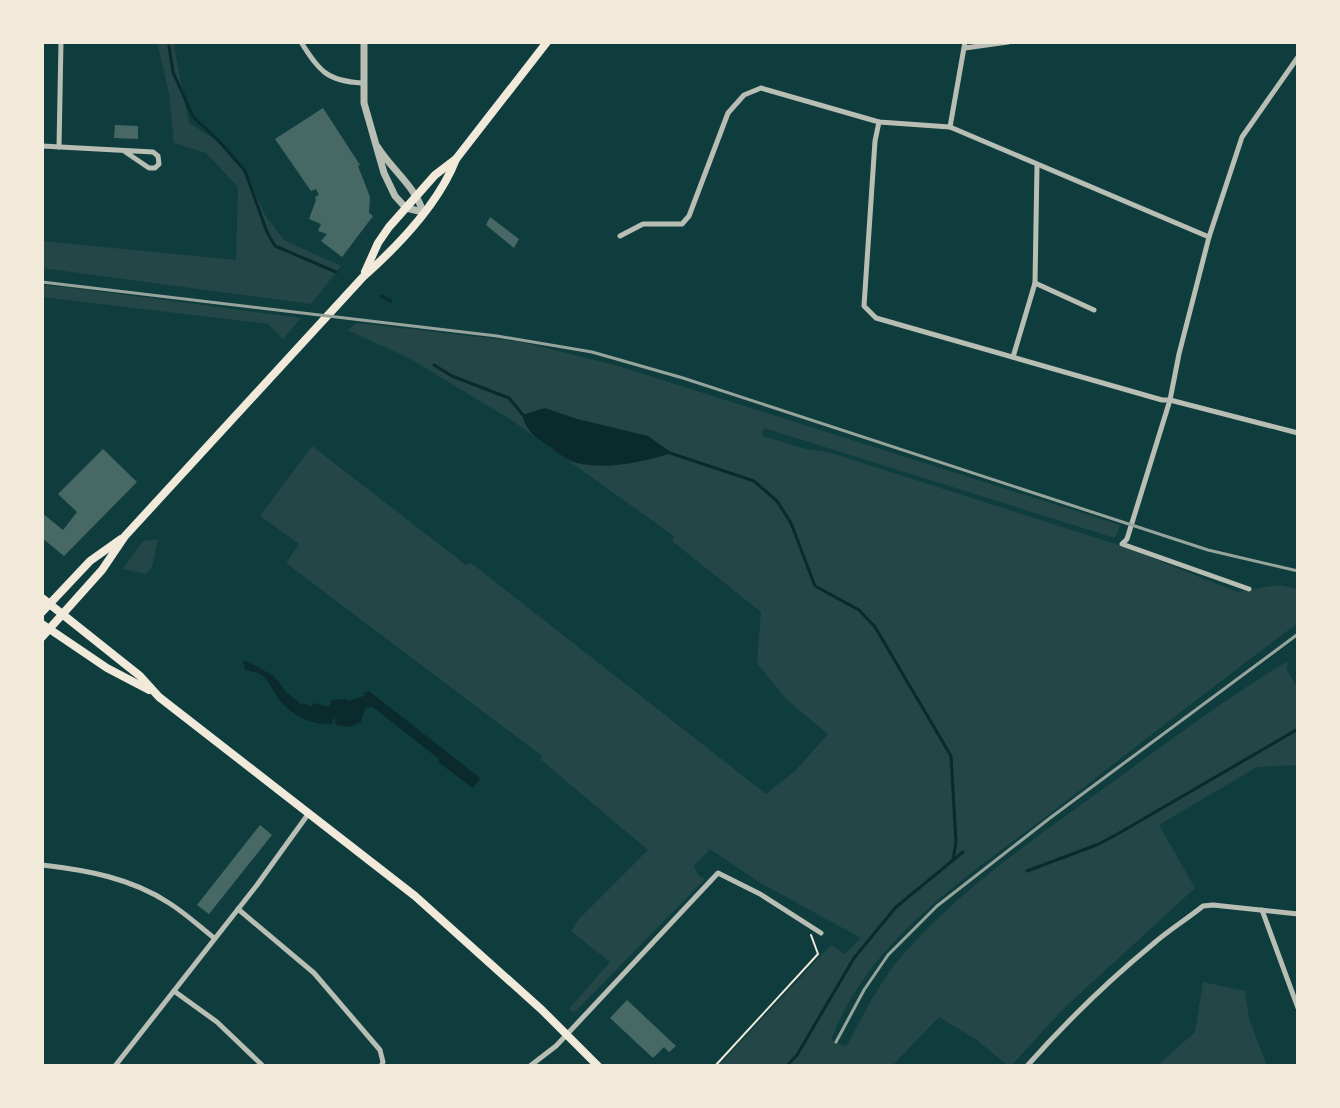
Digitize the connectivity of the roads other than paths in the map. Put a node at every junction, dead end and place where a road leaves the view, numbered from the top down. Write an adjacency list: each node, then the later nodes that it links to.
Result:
1 (61, 42): 13 (street)
2 (301, 42): 8 (street)
3 (364, 42): 8 (street)
4 (547, 42): 15 (main road)
5 (1008, 42): 6 (street)
6 (965, 45): 10 (street)
7 (1298, 57): 21 (street)
8 (362, 83): 12 (street)
9 (879, 122): 10 (street); 20 (street); 25 (street)
10 (950, 127): 16 (street)
11 (42, 146): 13 (street)
12 (377, 146): 17 (street); 18 (street)
13 (59, 147): 14 (street)
14 (124, 151): 14 (street)
15 (456, 159): 17 (main road); 19 (main road)
16 (1037, 166): 21 (street); 23 (street)
17 (418, 195): 18 (main road); 19 (street)
18 (406, 208): 19 (street); 22 (main road)
19 (423, 212): 22 (main road)
20 (620, 236)
21 (1209, 237): 26 (street)
22 (363, 277): 28 (main road)
23 (1035, 283): 24 (street); 25 (street)
24 (1094, 310)
25 (1013, 358): 26 (street)
26 (1170, 400): 27 (street); 29 (street)
27 (1298, 433)
28 (125, 536): 30 (main road); 32 (main road)
29 (1249, 589)
30 (46, 601): 31 (main road); 32 (main road)
31 (42, 612)
32 (63, 616): 33 (main road); 35 (main road)
33 (46, 627): 34 (main road); 35 (main road)
34 (42, 637)
35 (153, 692): 36 (main road)
36 (310, 812): 38 (street); 45 (main road)
37 (42, 865): 42 (street)
38 (238, 909): 42 (street); 48 (street)
39 (1262, 910): 40 (street); 44 (street); 51 (street)
40 (1298, 914)
41 (821, 933): 45 (street)
42 (214, 938): 43 (street)
43 (174, 991): 46 (street); 47 (street)
44 (1298, 1008)
45 (567, 1034): 49 (street); 50 (main road)
46 (115, 1066)
47 (263, 1066)
48 (381, 1066)
49 (530, 1066)
50 (598, 1066)
51 (1027, 1066)

